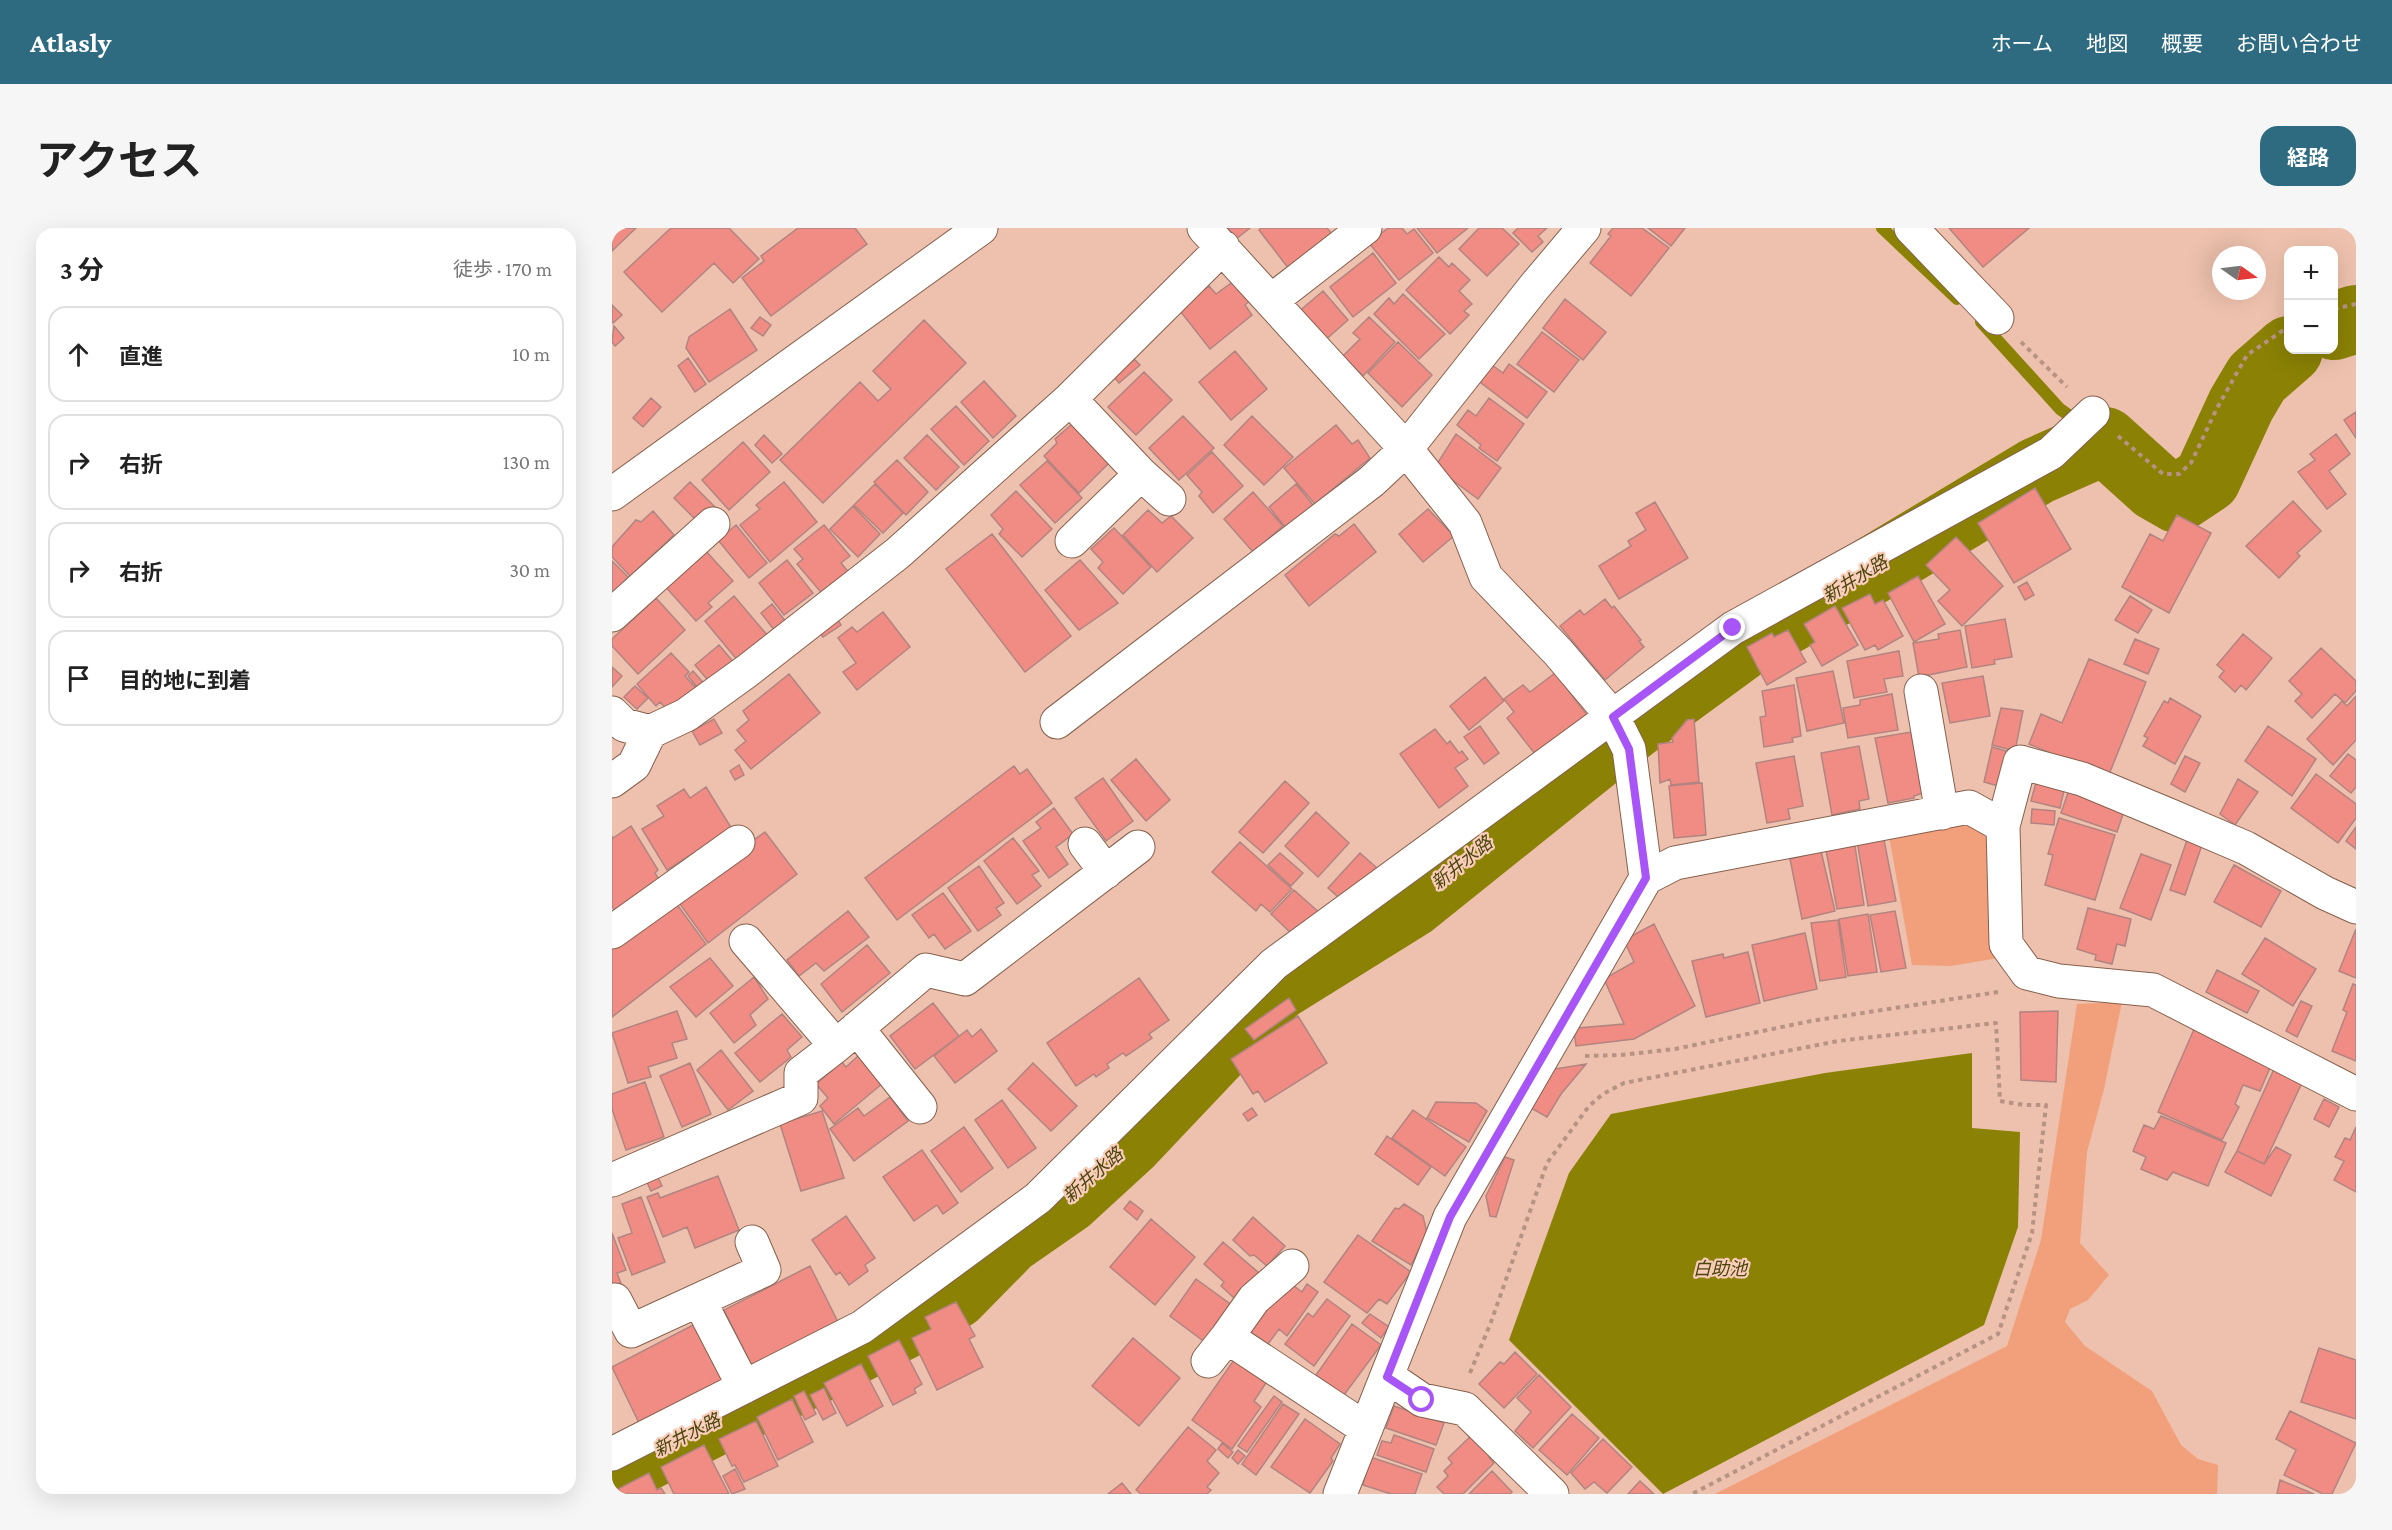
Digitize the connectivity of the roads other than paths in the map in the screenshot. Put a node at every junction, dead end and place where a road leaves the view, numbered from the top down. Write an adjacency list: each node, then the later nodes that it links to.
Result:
1 (981, 228): 12 (street)
2 (1365, 228): 6 (street)
3 (1584, 228): 10 (street)
4 (1911, 228): 7 (street)
5 (1214, 238): 6 (street); 8 (street)
6 (1272, 301): 10 (street)
7 (1997, 318)
8 (1070, 399): 11 (street); 20 (street)
9 (2093, 413): 18 (street)
10 (1406, 449): 18 (street); 19 (street)
11 (1141, 474): 13 (street); 15 (street)
12 (612, 494)
13 (1169, 499)
14 (713, 524): 16 (street)
15 (1072, 541)
16 (612, 615)
17 (1922, 691): 22 (street)
18 (1613, 717): 28 (street); 41 (street)
19 (1057, 722)
20 (625, 724): 21 (street)
21 (612, 781)
22 (1942, 813): 23 (street); 28 (street)
23 (2003, 826): 29 (street); 33 (street)
24 (738, 842): 30 (street)
25 (1085, 844): 27 (street)
26 (1138, 848): 27 (street)
27 (1106, 872): 32 (street)
28 (1646, 878): 40 (street)
29 (2356, 907)
30 (612, 932)
31 (746, 941): 32 (street)
32 (846, 1037): 34 (street); 35 (street)
33 (2356, 1094)
34 (920, 1107)
35 (615, 1171)
36 (752, 1242): 39 (street)
37 (1292, 1266): 42 (street)
38 (615, 1300): 39 (street)
39 (699, 1300): 41 (street)
40 (1387, 1377): 42 (street); 45 (street)
41 (744, 1387): 43 (street)
42 (1365, 1428): 44 (street)
43 (612, 1454)
44 (1340, 1494)
45 (1552, 1494)

